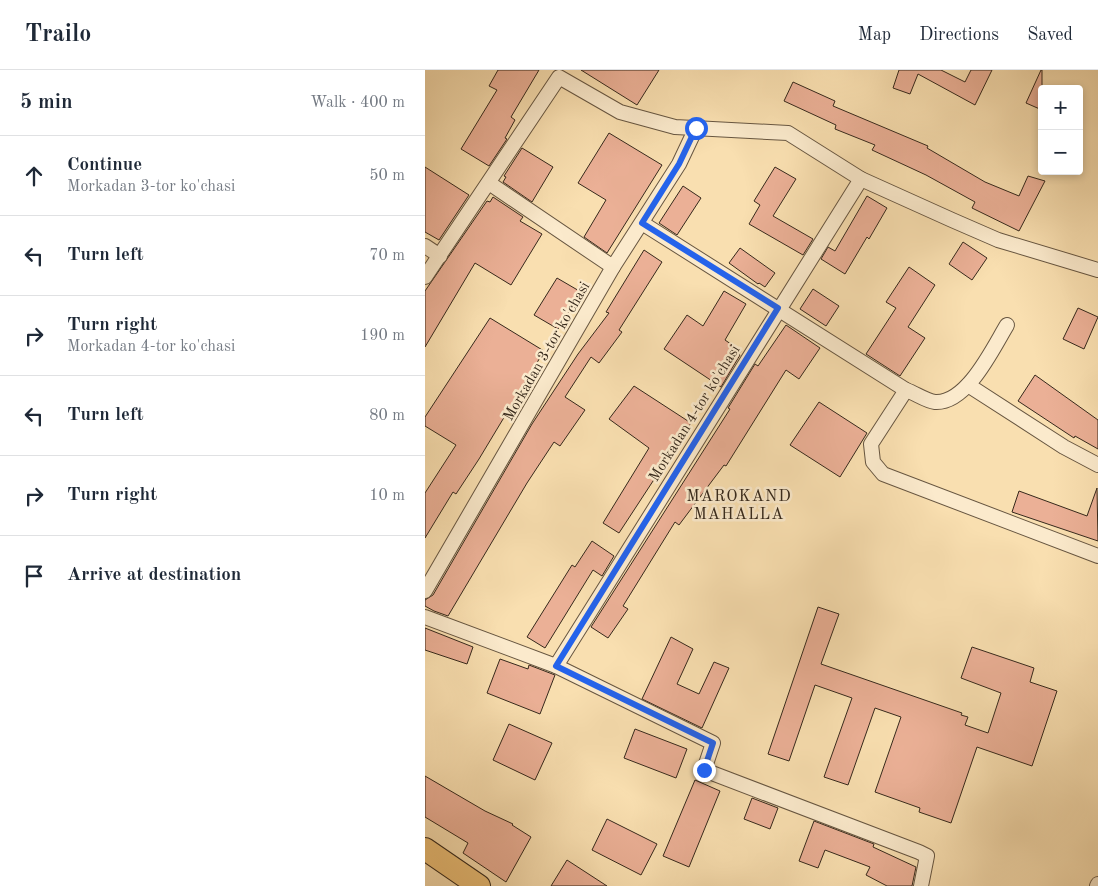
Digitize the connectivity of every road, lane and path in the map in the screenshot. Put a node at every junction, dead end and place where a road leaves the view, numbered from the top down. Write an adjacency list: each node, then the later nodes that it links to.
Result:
1 (696, 128): 2 (street); 3 (street); 4 (street, Morkadan 3-tor ko'chasi)
2 (861, 179): 8 (street); 10 (street, Morkadan 4-tor ko'chasi)
3 (489, 183): 6 (street); 7 (street)
4 (642, 223): 7 (street, Morkadan 3-tor ko'chasi); 10 (street)
5 (425, 246): 6 (street)
6 (439, 256): 9 (street)
7 (613, 268): 16 (street, Morkadan 3-tor ko'chasi)
8 (1098, 270)
9 (425, 278)
10 (778, 308): 13 (street); 18 (street, Morkadan 4-tor ko'chasi)
11 (1007, 325): 12 (street)
12 (968, 385): 13 (street); 14 (street)
13 (907, 390): 15 (street)
14 (1098, 465)
15 (1098, 556)
16 (425, 591)
17 (425, 618): 18 (street)
18 (556, 666): 21 (street)
19 (425, 849): 20 (main road)
20 (479, 886)
21 (921, 886)

